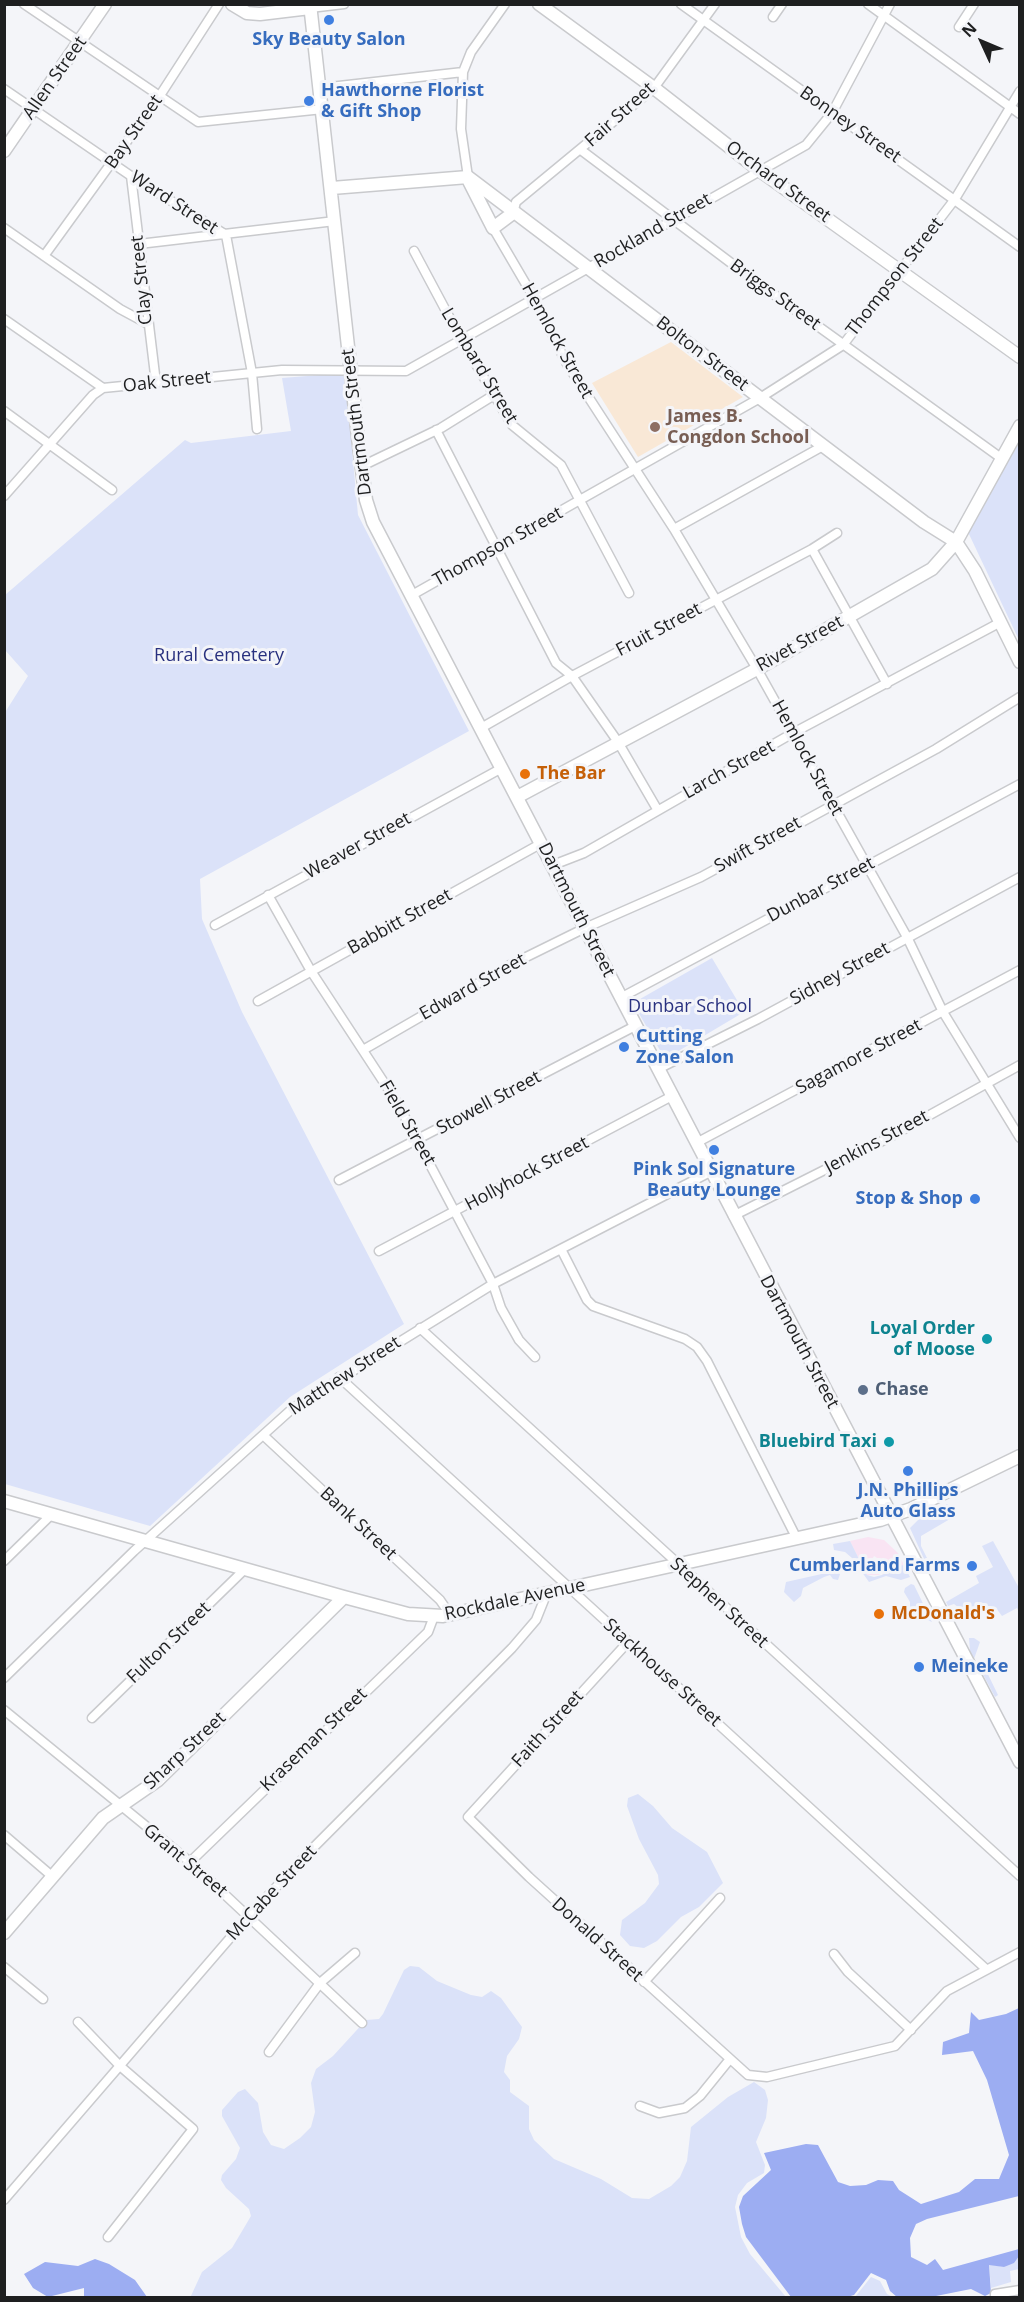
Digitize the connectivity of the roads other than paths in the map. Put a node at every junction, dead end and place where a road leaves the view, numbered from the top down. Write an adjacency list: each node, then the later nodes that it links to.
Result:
1 (24, 4): 19 (street)
2 (105, 4): 19 (main road, Allen Street)
3 (219, 4): 25 (street, Bay Street)
4 (232, 4): 14 (main road)
5 (344, 4): 14 (street)
6 (505, 4): 20 (street)
7 (539, 4): 23 (main road, Orchard Street)
8 (681, 4): 17 (street, Bonney Street)
9 (715, 4): 17 (street, Fair Street)
10 (782, 4): 16 (street)
11 (868, 4): 15 (street)
12 (890, 4): 15 (street, Rockland Street)
13 (974, 4): 18 (street)
14 (310, 6): 22 (main road, Dartmouth Street)
15 (884, 16): 26 (street); 29 (street, Rockland Street)
16 (774, 17)
17 (704, 21): 23 (street, Fair Street); 29 (street, Bonney Street)
18 (959, 27)
19 (80, 42): 25 (street); 27 (main road, Allen Street)
20 (463, 72): 22 (street); 36 (street)
21 (4, 88): 27 (street, Ward Street)
22 (321, 88): 28 (main road, Dartmouth Street)
23 (654, 88): 31 (street, Fair Street); 34 (main road, Orchard Street)
24 (1020, 91): 26 (street, Thompson Street)
25 (159, 97): 28 (street); 33 (street, Bay Street)
26 (1011, 107): 30 (street); 38 (street, Thompson Street)
27 (34, 108): 32 (main road, Allen Street); 33 (street, Ward Street)
28 (324, 109): 37 (main road, Dartmouth Street)
29 (832, 113): 34 (street, Rockland Street); 38 (street, Bonney Street)
30 (1020, 114)
31 (581, 150): 39 (street, Fair Street); 40 (street, Briggs Street)
32 (4, 151)
33 (113, 162): 35 (street, Ward Street); 48 (street, Bay Street)
34 (759, 170): 40 (street, Rockland Street); 50 (main road, Orchard Street)
35 (131, 176): 44 (street, Ward Street); 45 (street, Clay Street)
36 (468, 177): 37 (main road); 39 (main road); 43 (main road)
37 (332, 188): 41 (main road, Dartmouth Street)
38 (955, 200): 46 (street, Bonney Street); 50 (street, Thompson Street)
39 (513, 213): 43 (main road, Fair Street); 49 (main road, Bolton Street)
40 (672, 220): 49 (street, Rockland Street); 55 (street, Briggs Street)
41 (335, 221): 44 (street); 57 (main road, Dartmouth Street)
42 (4, 228): 48 (street)
43 (493, 228): 51 (street, Hemlock Street)
44 (226, 235): 45 (street); 58 (street)
45 (139, 244): 53 (street, Clay Street)
46 (1020, 247)
47 (414, 251): 54 (street, Lombard Street)
48 (44, 256): 53 (street)
49 (589, 269): 51 (street, Rockland Street); 62 (main road, Bolton Street)
50 (900, 269): 55 (street, Thompson Street); 56 (main road, Orchard Street)
51 (534, 298): 54 (street, Rockland Street); 71 (street, Hemlock Street)
52 (4, 319): 60 (street, Oak Street)
53 (146, 323): 59 (street, Clay Street)
54 (461, 339): 57 (street, Rockland Street); 61 (street, Lombard Street)
55 (843, 345): 62 (street, Thompson Street); 69 (street, Briggs Street)
56 (1020, 357)
57 (351, 371): 58 (street, Oak Street); 70 (main road, Dartmouth Street)
58 (252, 373): 59 (street, Oak Street); 65 (street)
59 (156, 383): 60 (street, Oak Street)
60 (102, 388): 67 (street)
61 (494, 395): 66 (street); 74 (street, Lombard Street)
62 (760, 399): 68 (main road, Bolton Street); 71 (street, Thompson Street)
63 (4, 411): 67 (street)
64 (1020, 426): 69 (main road, Rivet Street)
65 (257, 429)
66 (436, 430): 70 (street); 78 (street)
67 (50, 442): 72 (street); 73 (street)
68 (823, 446): 75 (street); 77 (main road, Bolton Street)
69 (1001, 458): 77 (main road, Rivet Street)
70 (362, 466): 81 (main road, Dartmouth Street)
71 (633, 470): 74 (street, Thompson Street); 75 (street, Hemlock Street)
72 (112, 490)
73 (4, 496)
74 (579, 501): 78 (street, Thompson Street); 80 (street, Lombard Street)
75 (674, 529): 82 (street, Hemlock Street)
76 (837, 533): 79 (street, Fruit Street)
77 (956, 542): 83 (main road, Rivet Street); 84 (main road, Bolton Street)
78 (499, 548): 81 (street, Thompson Street); 87 (street)
79 (812, 549): 82 (street, Fruit Street); 83 (street)
80 (629, 593)
81 (412, 595): 90 (main road, Dartmouth Street)
82 (716, 600): 86 (street, Hemlock Street); 87 (street, Fruit Street)
83 (850, 616): 86 (main road, Rivet Street); 88 (street)
84 (999, 622): 85 (main road, Bolton Street); 88 (street, Larch Street)
85 (1020, 662)
86 (757, 669): 91 (street, Hemlock Street); 92 (main road, Rivet Street)
87 (572, 676): 90 (street, Fruit Street); 92 (street)
88 (887, 684): 91 (street, Larch Street)
89 (1020, 697): 96 (street, Swift Street)
90 (481, 728): 93 (main road, Dartmouth Street)
91 (793, 733): 96 (street, Hemlock Street); 97 (street, Larch Street)
92 (618, 742): 95 (main road, Rivet Street); 97 (street)
93 (502, 768): 95 (main road, Dartmouth Street); 102 (street, Weaver Street)
94 (1020, 784): 100 (street, Dunbar Street)
95 (517, 797): 98 (main road, Dartmouth Street)
96 (832, 803): 100 (street, Hemlock Street); 104 (street, Swift Street)
97 (657, 809): 99 (street, Larch Street)
98 (542, 843): 99 (main road, Dartmouth Street); 107 (street, Babbitt Street)
99 (553, 865): 104 (main road, Dartmouth Street)
100 (866, 866): 105 (street, Hemlock Street); 108 (street, Dunbar Street)
101 (1020, 877): 105 (street, Sidney Street)
102 (268, 895): 103 (street, Weaver Street); 107 (street, Field Street)
103 (215, 925)
104 (585, 928): 108 (main road, Dartmouth Street); 112 (street, Edward Street)
105 (907, 937): 110 (street, Hemlock Street); 114 (street, Sidney Street)
106 (1020, 970): 110 (street, Sagamore Street)
107 (311, 971): 109 (street, Babbitt Street); 112 (street, Field Street)
108 (622, 997): 111 (main road, Dartmouth Street)
109 (258, 1001)
110 (943, 1012): 115 (street, Hemlock Street); 119 (street, Sagamore Street)
111 (637, 1025): 114 (main road, Dartmouth Street); 118 (street, Stowell Street)
112 (363, 1050): 118 (street, Field Street)
113 (1020, 1065): 115 (street, Jenkins Street)
114 (660, 1068): 116 (main road, Dartmouth Street)
115 (985, 1083): 117 (street, Hemlock Street); 123 (street, Jenkins Street)
116 (674, 1095): 119 (main road, Dartmouth Street); 122 (street, Hollyhock Street)
117 (1020, 1138)
118 (419, 1140): 121 (street, Stowell Street); 122 (street, Field Street)
119 (698, 1142): 120 (main road, Dartmouth Street)
120 (712, 1171): 123 (main road, Dartmouth Street); 124 (street, Matthew Street)
121 (339, 1180)
122 (455, 1212): 125 (street, Hollyhock Street); 126 (street, Field Street)
123 (734, 1216): 134 (main road, Dartmouth Street)
124 (561, 1249): 126 (street, Matthew Street); 135 (street)
125 (378, 1251)
126 (493, 1284): 127 (street, Matthew Street); 128 (street, Field Street)
127 (420, 1328): 129 (street, Matthew Street); 138 (street, Stephen Street)
128 (535, 1357)
129 (339, 1377): 130 (street, Matthew Street); 140 (street, Stackhouse Street)
130 (262, 1435): 136 (street, Matthew Street); 144 (street, Bank Street)
131 (1020, 1456): 134 (main road, Rockdale Avenue)
132 (4, 1501): 133 (main road, Rockdale Avenue)
133 (52, 1514): 136 (main road, Rockdale Avenue); 137 (street)
134 (891, 1517): 135 (main road, Rockdale Avenue); 149 (main road, Dartmouth Street)
135 (797, 1539): 138 (main road, Rockdale Avenue)
136 (146, 1540): 139 (main road, Rockdale Avenue); 146 (street, Matthew Street)
137 (4, 1561)
138 (678, 1566): 140 (main road, Rockdale Avenue); 154 (street, Stephen Street)
139 (245, 1569): 142 (main road, Rockdale Avenue); 148 (street, Fulton Street)
140 (570, 1590): 141 (main road, Rockdale Avenue); 145 (street, Stackhouse Street)
141 (546, 1595): 144 (main road, Rockdale Avenue); 157 (street, McCabe Street)
142 (344, 1597): 143 (main road, Rockdale Avenue); 150 (main road, Sharp Street)
143 (434, 1616): 144 (main road, Rockdale Avenue); 153 (street, Kraseman Street)
144 (451, 1616)
145 (627, 1642): 151 (street, Faith Street); 163 (street, Stackhouse Street)
146 (4, 1678)
147 (4, 1710): 150 (street, Grant Street)
148 (93, 1718)
149 (1020, 1762)
150 (119, 1806): 153 (street, Grant Street); 155 (main road, Sharp Street)
151 (468, 1817): 164 (street, Donald Street)
152 (4, 1835): 155 (street)
153 (190, 1862): 157 (street, Grant Street)
154 (1020, 1876)
155 (52, 1877): 158 (main road, Sharp Street)
156 (720, 1898): 164 (street)
157 (249, 1916): 165 (street, Grant Street); 172 (street, McCabe Street)
158 (4, 1933)
159 (1020, 1952): 163 (street, Donald Street)
160 (355, 1953): 165 (street)
161 (834, 1954): 169 (street)
162 (4, 1967): 166 (street)
163 (986, 1969): 169 (street, Donald Street)
164 (644, 1982): 171 (street, Donald Street)
165 (320, 1983): 168 (street, Grant Street); 170 (street)
166 (43, 1999)
167 (78, 2022): 172 (street)
168 (362, 2023)
169 (910, 2030): 171 (street, Donald Street)
170 (269, 2052)
171 (730, 2059): 173 (street)
172 (120, 2066): 174 (street, McCabe Street); 175 (street)
173 (640, 2106)
174 (4, 2200)
175 (108, 2237)
176 (1020, 2290): 177 (street)
177 (995, 2296)

